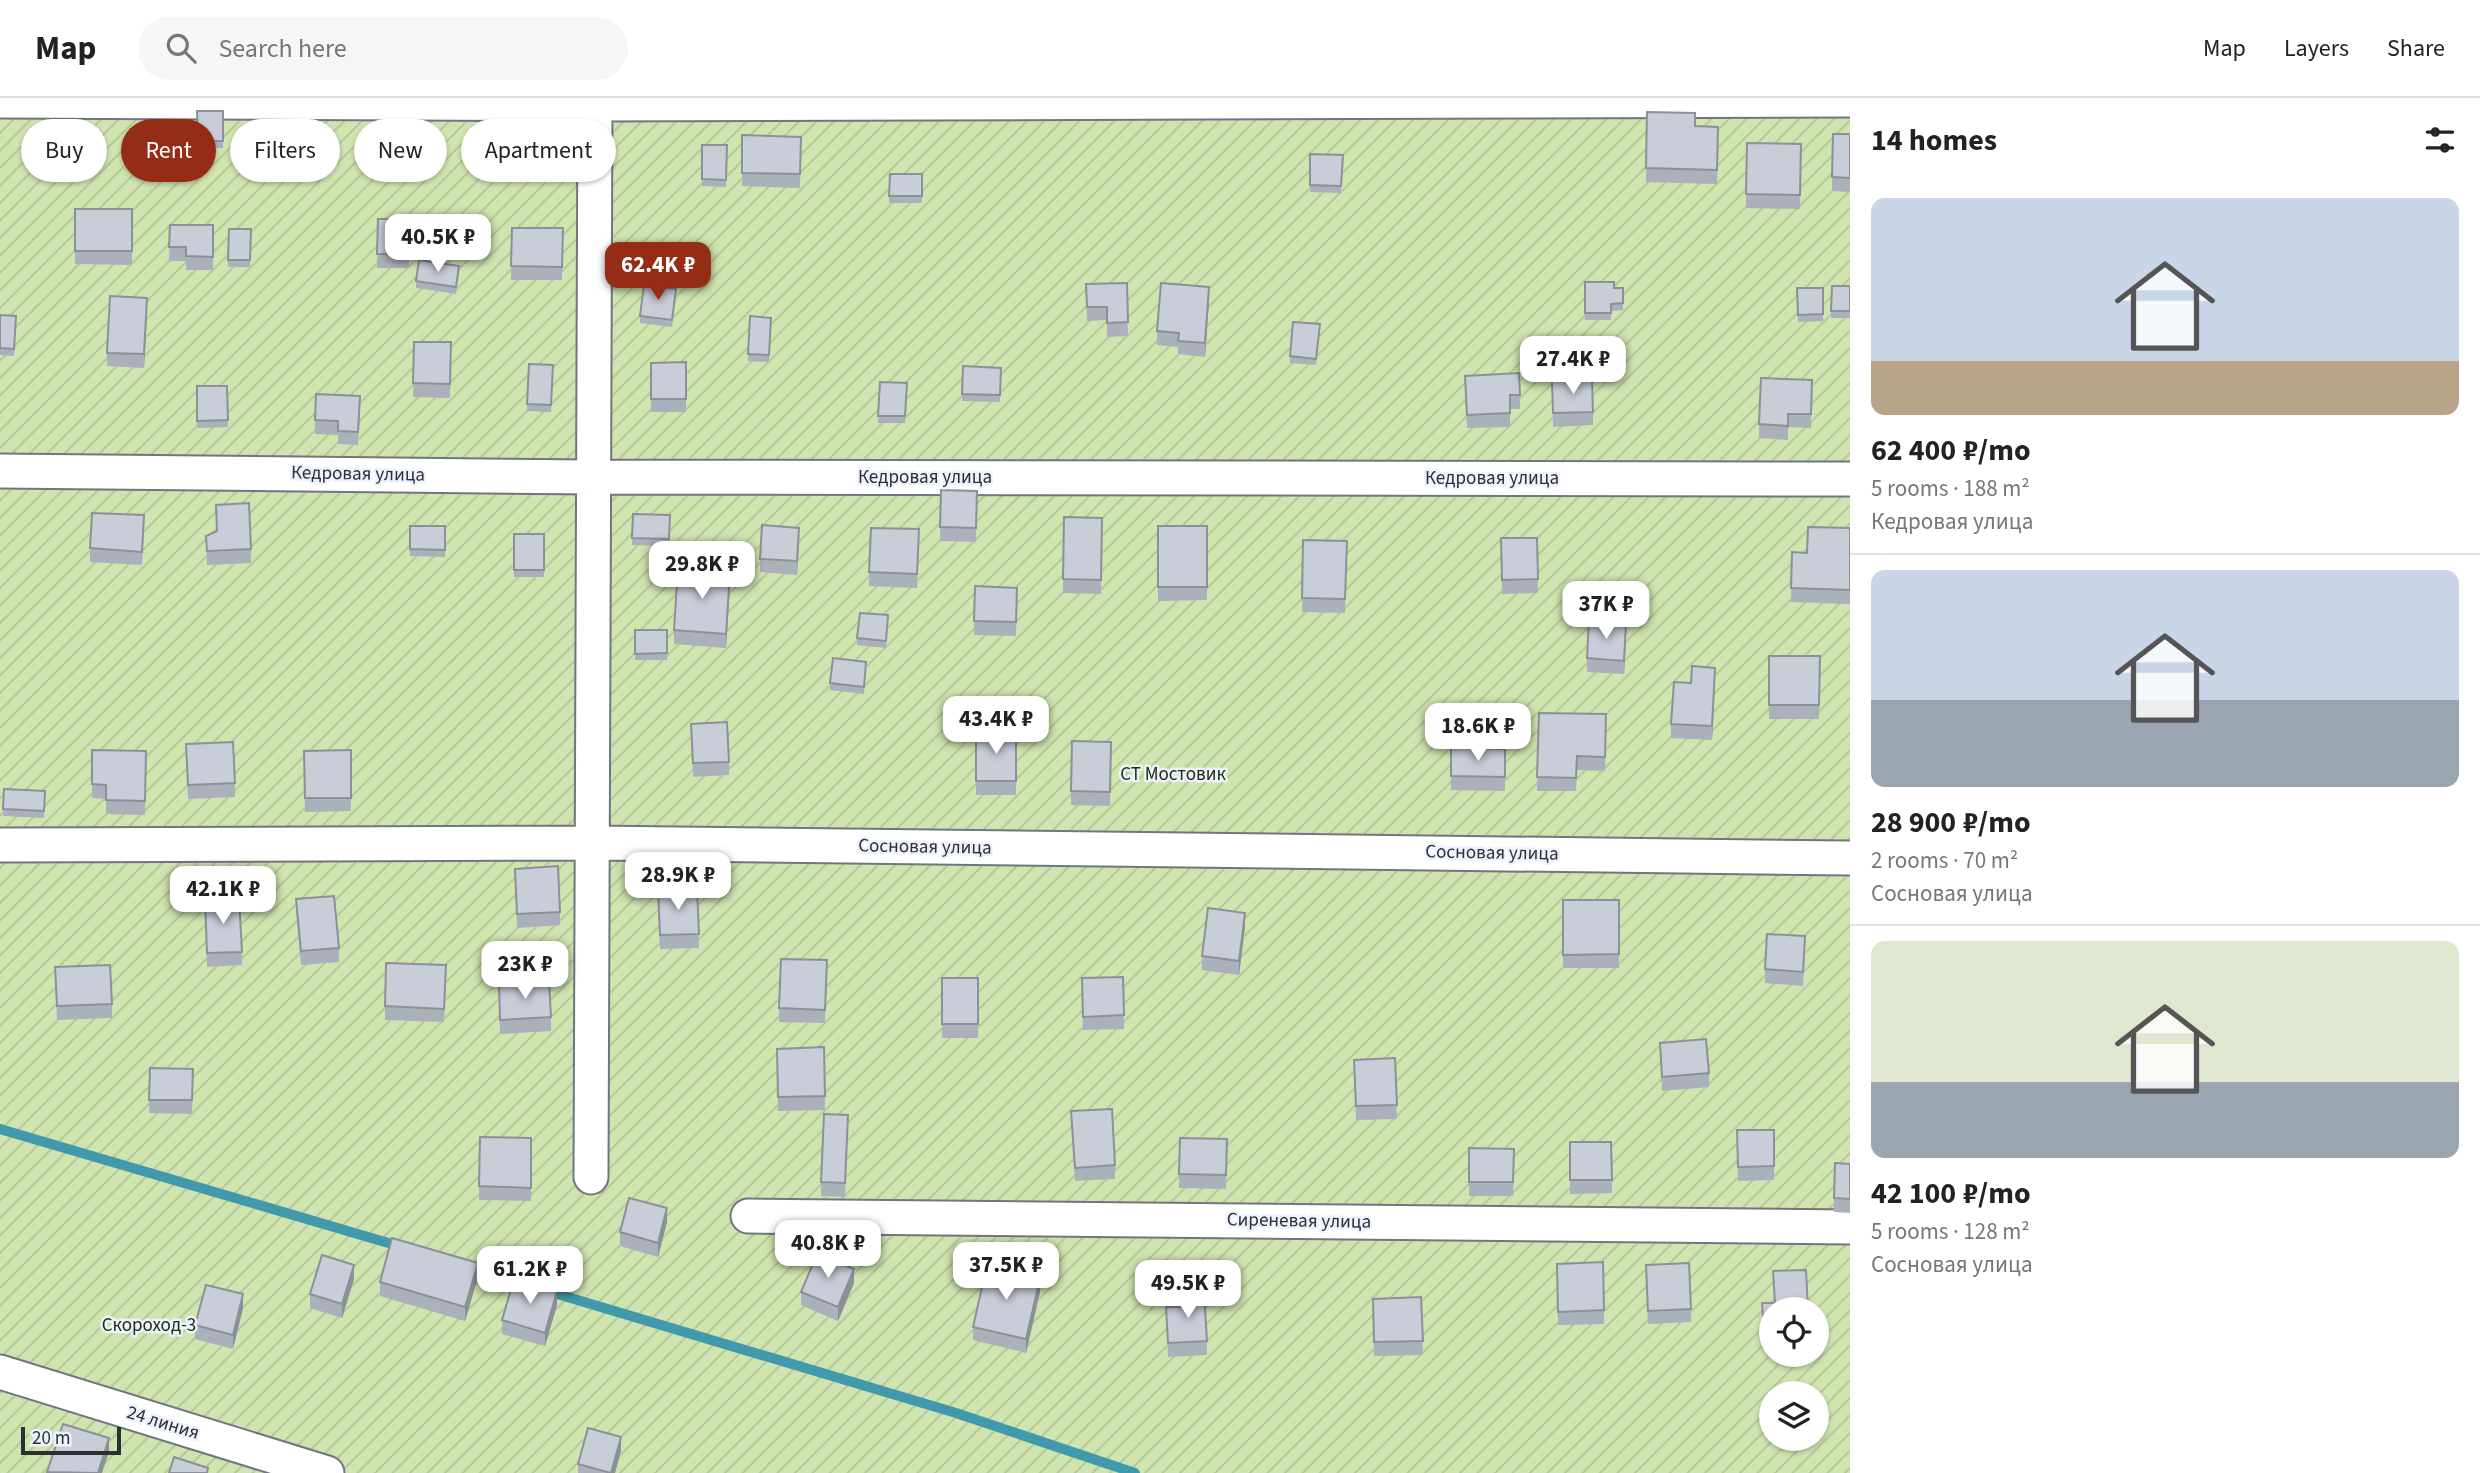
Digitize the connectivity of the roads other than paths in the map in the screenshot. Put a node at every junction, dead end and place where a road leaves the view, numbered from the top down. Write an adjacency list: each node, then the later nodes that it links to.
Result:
1 (1850, 100): 3 (street)
2 (0, 101): 3 (street)
3 (595, 101): 5 (street)
4 (0, 471): 5 (street, Кедровая улица)
5 (593, 477): 6 (street, Кедровая улица); 7 (street)
6 (1850, 479)
7 (593, 843): 8 (street, Сосновая улица); 9 (street, Сосновая улица); 10 (street)
8 (0, 845)
9 (1850, 858)
10 (591, 1177)
11 (748, 1216): 12 (street, Сиреневая улица)
12 (1850, 1227)
13 (0, 1372): 14 (street, 24 линия)
14 (327, 1473)

